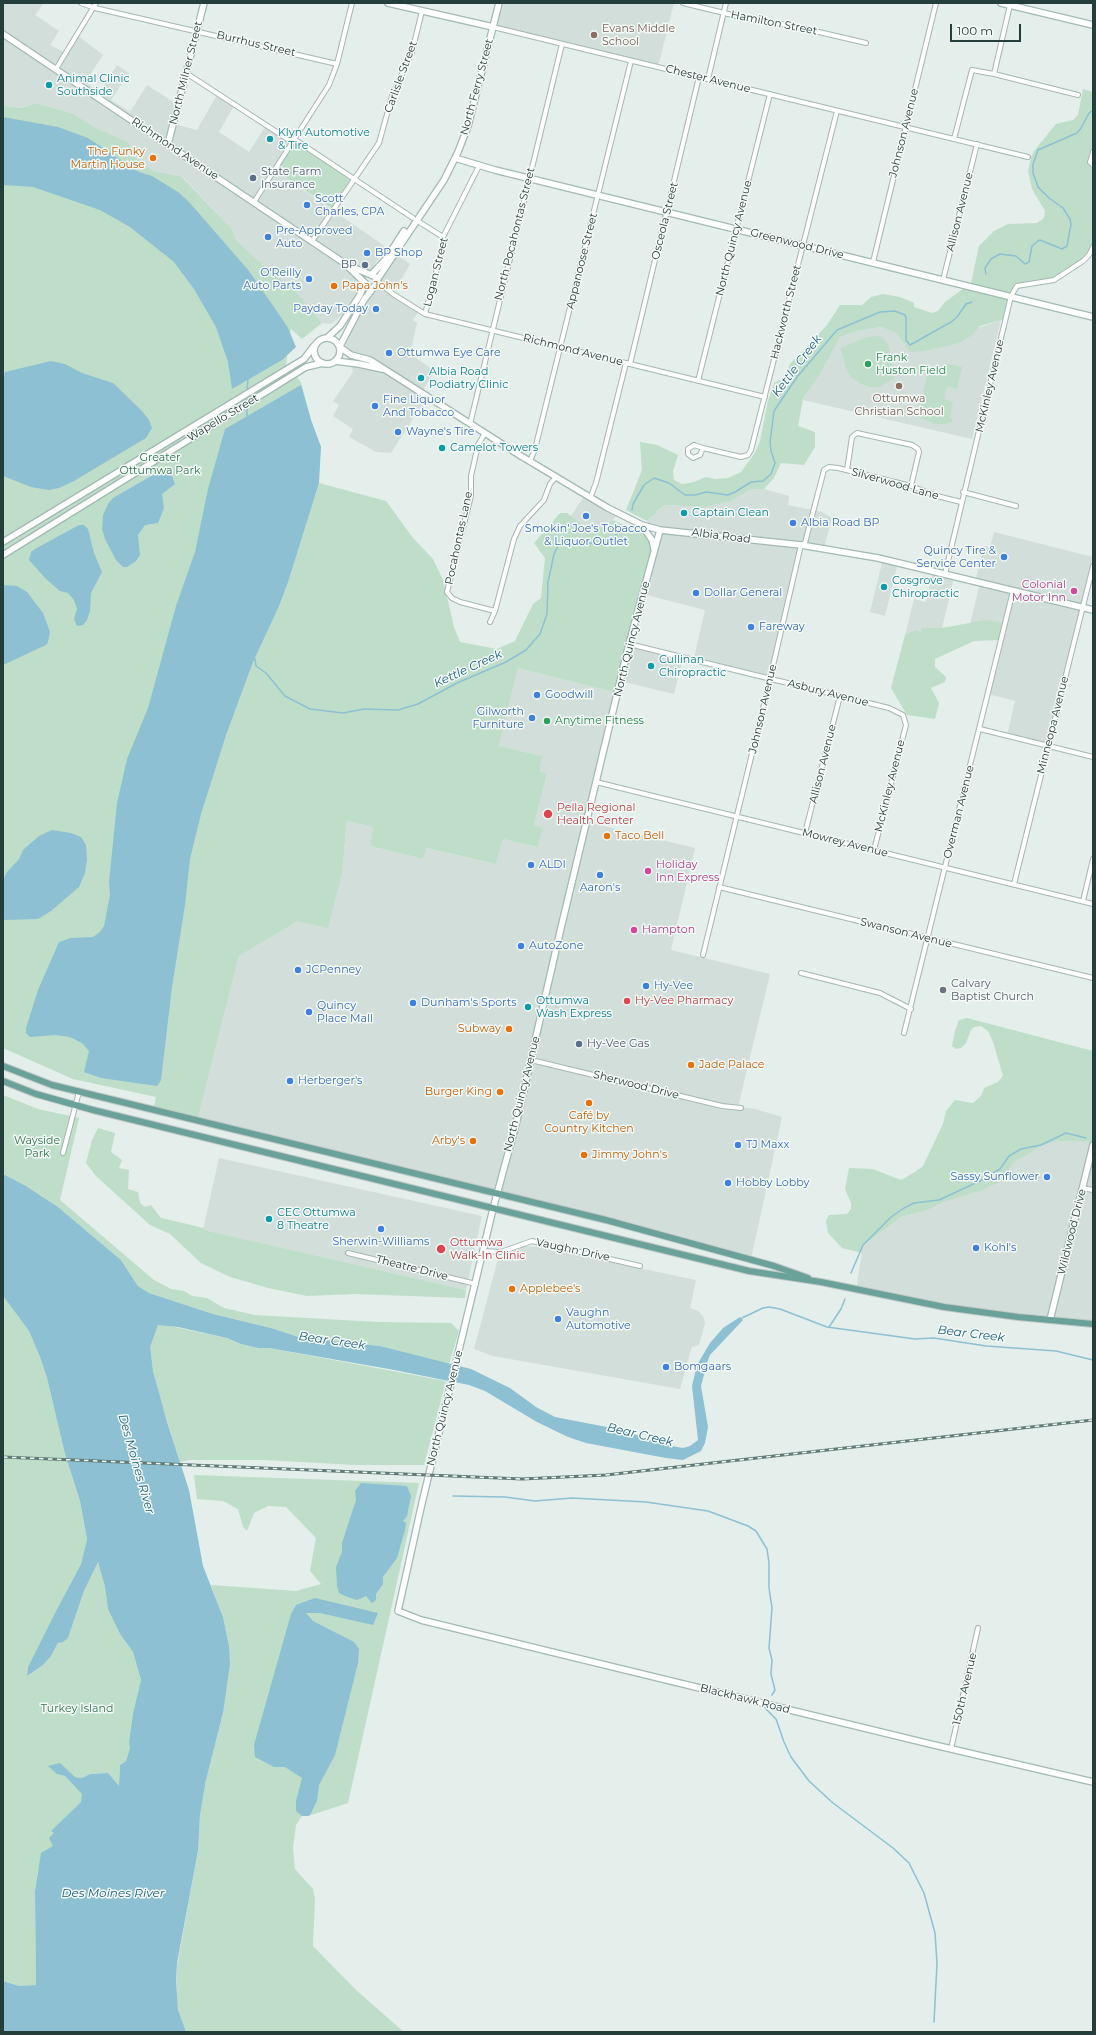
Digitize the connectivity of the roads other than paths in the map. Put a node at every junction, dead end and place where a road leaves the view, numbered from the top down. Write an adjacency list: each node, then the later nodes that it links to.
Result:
1 (81, 3): 10 (street, Burrhus Street)
2 (204, 3): 16 (street, North Milner Street)
3 (352, 3): 21 (street)
4 (388, 3): 12 (street, Chester Avenue)
5 (499, 3): 15 (street, North Ferry Street)
6 (683, 3): 13 (street, Hamilton Street)
7 (726, 3): 13 (street)
8 (936, 3): 30 (street, Johnson Avenue)
9 (1001, 3): 11 (street)
10 (95, 5): 16 (street, Burrhus Street); 22 (street)
11 (1010, 5): 14 (street); 24 (street)
12 (422, 11): 15 (street, Chester Avenue); 41 (street, Carlisle Street)
13 (724, 13): 19 (street, Hamilton Street); 26 (street)
14 (1093, 25)
15 (493, 27): 18 (street, Chester Avenue); 37 (street, North Ferry Street)
16 (197, 30): 21 (street, Burrhus Street); 23 (street, North Milner Street)
17 (3, 34): 22 (street, Richmond Avenue)
18 (562, 44): 20 (street, Chester Avenue); 40 (street, North Pocahontas Street)
19 (866, 44)
20 (631, 61): 25 (street, Chester Avenue); 42 (street, Appanoose Street)
21 (337, 64): 32 (street)
22 (56, 69): 33 (street, Richmond Avenue)
23 (186, 73): 32 (street); 33 (street, North Milner Street)
24 (994, 74): 28 (street); 31 (street)
25 (699, 77): 26 (street, Chester Avenue); 44 (street, Osceola Street)
26 (708, 79): 27 (street, Chester Avenue)
27 (770, 94): 29 (street, Chester Avenue); 46 (street, North Quincy Avenue)
28 (1078, 95)
29 (837, 111): 30 (street, Chester Avenue); 49 (street, Hackworth Street)
30 (906, 127): 31 (street, Chester Avenue); 51 (street, Johnson Avenue)
31 (954, 139): 34 (street, Chester Avenue)
32 (293, 140): 41 (street); 43 (street)
33 (168, 144): 43 (street, Richmond Avenue)
34 (977, 144): 36 (street, Chester Avenue); 54 (street, Allison Avenue)
35 (1093, 152): 38 (street)
36 (1028, 157)
37 (455, 158): 39 (street, Greenwood Drive); 45 (street, North Ferry Street)
38 (1093, 165)
39 (479, 166): 40 (street, Greenwood Drive); 47 (street, Logan Street)
40 (529, 178): 42 (street, Greenwood Drive); 60 (street, North Pocahontas Street)
41 (354, 179): 45 (street); 48 (street, Carlisle Street)
42 (598, 196): 44 (street, Greenwood Drive); 64 (street, Appanoose Street)
43 (254, 202): 48 (street, Richmond Avenue)
44 (667, 212): 46 (street, Greenwood Drive); 67 (street, Osceola Street)
45 (414, 219): 47 (street); 53 (street, North Ferry Street); 56 (street, North Ferry Street)
46 (736, 229): 49 (street, Greenwood Drive); 69 (street, North Quincy Avenue)
47 (443, 237): 58 (street, Logan Street)
48 (312, 241): 52 (street, Richmond Avenue)
49 (804, 246): 51 (street, Greenwood Drive); 70 (street, Hackworth Street)
50 (1093, 247): 57 (street)
51 (873, 262): 54 (street, Greenwood Drive)
52 (346, 265): 53 (street, Richmond Avenue); 55 (street, Richmond Avenue)
53 (371, 275): 55 (street, North Ferry Street); 56 (street)
54 (943, 280): 57 (street, Greenwood Drive)
55 (365, 283): 56 (street, Richmond Avenue); 61 (street)
56 (375, 284): 58 (street, Richmond Avenue); 63 (street, North Ferry Street)
57 (1011, 296): 59 (street, Greenwood Drive); 79 (street, McKinley Avenue)
58 (425, 314): 60 (street, Richmond Avenue)
59 (1093, 317)
60 (492, 330): 64 (street, Richmond Avenue); 71 (street, North Pocahontas Street)
61 (328, 337): 62 (street); 63 (street)
62 (314, 346): 66 (street); 85 (street, Wapello Street)
63 (340, 346): 65 (street); 68 (street, Albia Road)
64 (560, 346): 67 (street, Richmond Avenue); 74 (street, Appanoose Street)
65 (335, 361): 66 (street); 68 (street, Albia Road)
66 (323, 363): 88 (street, Wapello Street)
67 (628, 364): 69 (street, Richmond Avenue); 80 (street, Osceola Street)
68 (386, 370): 71 (street, Albia Road)
69 (698, 381): 70 (street, Richmond Avenue)
70 (765, 398): 73 (street, Hackworth Street)
71 (470, 424): 72 (street, Albia Road)
72 (485, 433): 74 (street, Albia Road); 94 (street, Pocahontas Lane)
73 (703, 448)
74 (530, 461): 77 (street, Albia Road)
75 (829, 467): 76 (street, Silverwood Lane); 86 (street, Johnson Avenue)
76 (847, 470): 78 (street, Silverwood Lane); 78 (street)
77 (556, 477): 80 (street, Albia Road); 94 (street)
78 (911, 486): 81 (street, Silverwood Lane)
79 (964, 492): 81 (street, McKinley Avenue); 82 (street)
80 (590, 498): 83 (street, Albia Road)
81 (961, 502): 90 (street, McKinley Avenue)
82 (1016, 506)
83 (642, 525): 84 (street, Albia Road); 87 (street)
84 (660, 530): 86 (street, Albia Road); 87 (street, North Quincy Avenue)
85 (3, 542)
86 (801, 546): 90 (street, Albia Road); 97 (street, Johnson Avenue)
87 (654, 551): 96 (street, North Quincy Avenue)
88 (3, 555)
89 (1093, 566): 92 (street, Minneopa Avenue)
90 (945, 574): 91 (street, Albia Road)
91 (1013, 591): 92 (street, Albia Road); 100 (street, Overman Avenue)
92 (1083, 608): 93 (street, Albia Road); 101 (street, Minneopa Avenue)
93 (1093, 610)
94 (495, 611): 95 (street)
95 (490, 622)
96 (629, 644): 97 (street, Asbury Avenue); 103 (street, North Quincy Avenue)
97 (770, 678): 98 (street, Asbury Avenue); 104 (street, Johnson Avenue)
98 (840, 696): 99 (street, Asbury Avenue); 105 (street, Allison Avenue)
99 (906, 721): 106 (street, McKinley Avenue)
100 (980, 729): 101 (street); 108 (street, Overman Avenue)
101 (1048, 745): 102 (street); 109 (street, Minneopa Avenue)
102 (1093, 757)
103 (596, 782): 104 (street, Mowrey Avenue); 119 (street, North Quincy Avenue)
104 (737, 816): 105 (street, Mowrey Avenue); 110 (street, Johnson Avenue)
105 (805, 833): 106 (street, Mowrey Avenue)
106 (874, 850): 108 (street, Mowrey Avenue)
107 (1093, 859): 111 (street)
108 (946, 867): 109 (street, Mowrey Avenue); 113 (street, Overman Avenue)
109 (1014, 884): 111 (street, Mowrey Avenue)
110 (719, 887): 113 (street, Swanson Avenue); 114 (street, Johnson Avenue)
111 (1083, 901): 112 (street, Mowrey Avenue)
112 (1093, 904)
113 (928, 938): 116 (street, Swanson Avenue); 117 (street, Overman Avenue)
114 (703, 955)
115 (801, 973): 117 (street)
116 (1093, 978)
117 (911, 1009): 118 (street, Overman Avenue)
118 (904, 1033)
119 (531, 1060): 124 (street, Sherwood Drive); 129 (street, North Quincy Avenue)
120 (3, 1066): 122 (main road)
121 (3, 1081): 123 (main road)
122 (79, 1092): 123 (street); 129 (main road)
123 (76, 1105): 126 (street); 130 (main road)
124 (741, 1108)
125 (1093, 1144): 127 (street, Wildwood Drive)
126 (62, 1153)
127 (1082, 1188): 128 (street); 136 (street, Wildwood Drive)
128 (1093, 1190)
129 (497, 1194): 130 (street, North Quincy Avenue); 134 (main road)
130 (493, 1208): 131 (street, North Quincy Avenue); 134 (main road)
131 (484, 1251): 133 (street, Vaughn Drive); 135 (street, North Quincy Avenue)
132 (348, 1253): 135 (street, Theatre Drive)
133 (640, 1266)
134 (821, 1282): 136 (main road)
135 (476, 1284): 138 (street, North Quincy Avenue)
136 (1050, 1320): 137 (main road)
137 (1093, 1324)
138 (398, 1611): 140 (street, Blackhawk Road)
139 (978, 1628): 140 (street, 150th Avenue)
140 (951, 1749): 141 (street, Blackhawk Road)
141 (1093, 1782)

